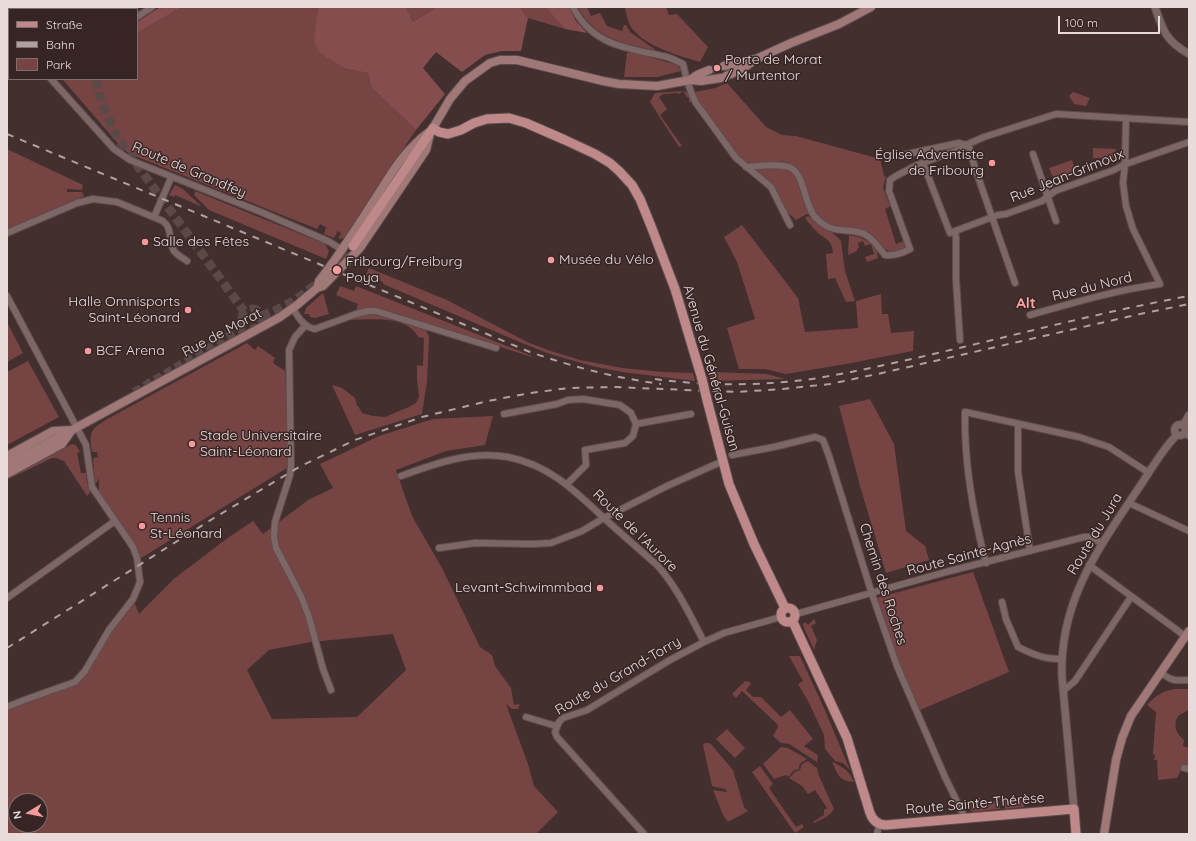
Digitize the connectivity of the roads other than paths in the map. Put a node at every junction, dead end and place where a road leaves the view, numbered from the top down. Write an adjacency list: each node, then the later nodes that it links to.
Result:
1 (152, 7): 5 (street)
2 (573, 7): 11 (street)
3 (872, 7): 7 (main road)
4 (1155, 7): 6 (street)
5 (138, 16)
6 (1189, 54)
7 (753, 61): 8 (main road); 11 (main road)
8 (724, 66)
9 (709, 70): 11 (main road)
10 (52, 80): 22 (street, Route de Grandfey)
11 (688, 80): 14 (main road, Rue de Morat); 21 (street)
12 (1126, 118): 13 (street); 16 (street); 20 (street)
13 (1189, 122)
14 (432, 129): 30 (main road); 31 (main road, Rue de Morat); 34 (main road, Rue de Morat); 51 (main road, Avenue du Général-Guisan, bridge)
15 (1189, 142): 20 (street, Rue Jean-Grimoux)
16 (967, 144): 18 (street); 19 (street); 25 (street)
17 (1033, 154): 23 (street)
18 (898, 156)
19 (923, 163): 21 (street); 28 (street)
20 (1125, 164): 23 (street, Rue Jean-Grimoux); 37 (street, Rue du Nord)
21 (746, 167): 27 (street)
22 (171, 178): 24 (street); 31 (street, Route de Grandfey)
23 (1047, 197): 25 (street, Rue Jean-Grimoux); 26 (street)
24 (154, 217): 29 (street); 32 (street)
25 (993, 217): 28 (street, Rue Jean-Grimoux); 33 (street)
26 (1056, 221)
27 (790, 225)
28 (955, 231): 39 (street)
29 (7, 233)
30 (353, 246)
31 (342, 250): 34 (main road, Rue de Morat)
32 (187, 261)
33 (1015, 283)
34 (317, 288): 36 (main road, Rue de Morat)
35 (7, 296): 46 (street)
36 (293, 308): 38 (street); 46 (main road, Rue de Morat)
37 (1030, 315)
38 (305, 326): 40 (street); 78 (street)
39 (960, 340)
40 (496, 348)
41 (504, 414): 44 (street)
42 (690, 414): 44 (street)
43 (1189, 415): 47 (street)
44 (636, 424): 56 (street)
45 (1018, 424): 53 (street); 63 (street); 64 (street)
46 (75, 428): 50 (main road); 54 (main road); 59 (street)
47 (1183, 435): 53 (street, Route du Jura)
48 (61, 436): 52 (main road)
49 (732, 455): 66 (street, Chemin des Roches)
50 (7, 456)
51 (723, 461): 58 (street); 70 (main road, Avenue du Général-Guisan)
52 (7, 465)
53 (1149, 473): 57 (street, Route du Jura)
54 (7, 474)
55 (401, 476): 56 (street, Route de l'Aurore)
56 (567, 484): 58 (street, Route de l'Aurore)
57 (1129, 503): 60 (street); 61 (street, Route du Jura)
58 (604, 518): 62 (street); 74 (street, Route de l'Aurore)
59 (115, 520): 68 (street); 80 (street)
60 (1189, 531)
61 (1102, 543): 63 (street, Route Sainte-Agnès); 65 (street, Route du Jura)
62 (439, 548)
63 (1030, 551): 64 (street, Route Sainte-Agnès)
64 (986, 563): 66 (street, Route Sainte-Agnès)
65 (1089, 566): 67 (street); 75 (street, Route du Jura)
66 (872, 594): 72 (street, Route Sainte-Agnès); 84 (street, Chemin des Roches)
67 (1131, 597): 73 (street); 79 (street)
68 (7, 598)
69 (1002, 602): 75 (street)
70 (786, 608): 71 (main road); 72 (main road)
71 (781, 617): 72 (main road); 74 (street, Route du Grand-Torry)
72 (794, 618): 85 (main road)
73 (1187, 633): 76 (main road)
74 (704, 642): 82 (street, Route du Grand-Torry)
75 (1061, 659): 79 (street, Route du Jura)
76 (1160, 672): 77 (street); 89 (main road)
77 (1189, 680)
78 (331, 690)
79 (1062, 691): 83 (street, Route du Jura)
80 (7, 707)
81 (526, 717): 82 (street)
82 (556, 726): 86 (street, Route du Grand-Torry)
83 (1074, 809): 84 (main road, Route Sainte-Thérèse); 88 (main road, Route du Jura)
84 (966, 818): 85 (main road, Route Sainte-Thérèse)
85 (879, 824): 87 (street)
86 (644, 834)
87 (877, 834)
88 (1076, 834)
89 (1104, 834)

